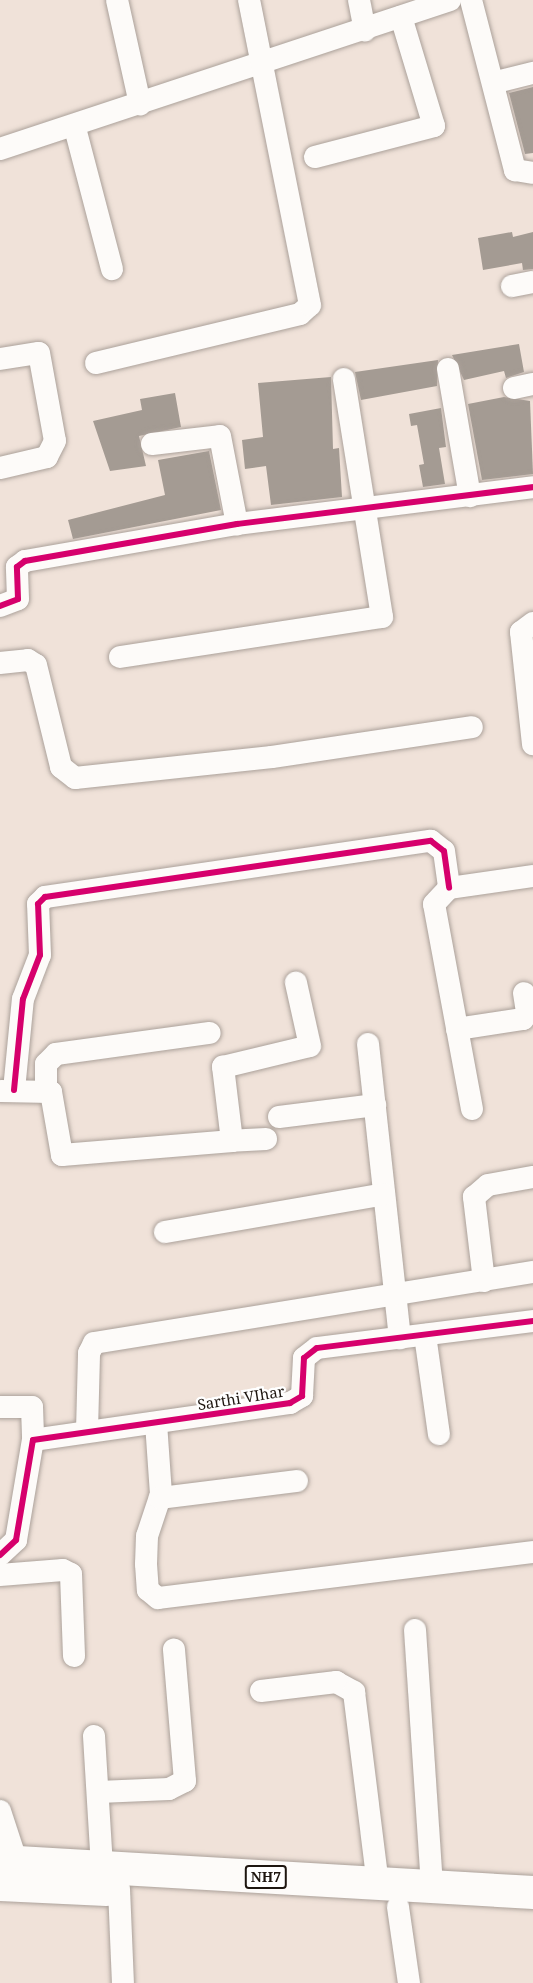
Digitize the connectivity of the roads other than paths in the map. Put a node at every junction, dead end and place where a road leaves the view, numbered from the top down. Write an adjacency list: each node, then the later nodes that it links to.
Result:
1 (117, 0): 11 (street)
2 (249, 0): 8 (street)
3 (359, 0): 7 (street)
4 (450, 0): 6 (street)
5 (471, 0): 10 (street)
6 (401, 17): 7 (street); 14 (street)
7 (365, 30): 8 (street)
8 (258, 63): 11 (street); 18 (street)
9 (533, 73): 10 (street)
10 (496, 82): 15 (street)
11 (140, 104): 12 (street)
12 (75, 128): 13 (street); 16 (street)
13 (0, 149)
14 (315, 157)
15 (533, 173)
16 (112, 269)
17 (0, 359): 22 (street)
18 (96, 363)
19 (448, 369): 24 (street)
20 (344, 379): 25 (street)
21 (152, 444): 26 (street)
22 (0, 468)
23 (533, 487): 24 (street)
24 (470, 496): 25 (street)
25 (364, 508): 26 (street); 29 (street)
26 (237, 524): 27 (street)
27 (0, 606)
28 (533, 623): 32 (street)
29 (120, 657)
30 (0, 663): 31 (street)
31 (472, 727)
32 (533, 744)
33 (533, 876): 34 (street)
34 (449, 888): 37 (street); 41 (street)
35 (296, 983): 46 (street)
36 (524, 993): 37 (street)
37 (457, 1029): 43 (street)
38 (210, 1033): 40 (street)
39 (368, 1044): 42 (street)
40 (46, 1089): 41 (street); 46 (street)
41 (7, 1091)
42 (375, 1105): 44 (street); 48 (street)
43 (472, 1109)
44 (279, 1117)
45 (266, 1139): 46 (street)
46 (232, 1141)
47 (533, 1177): 51 (street)
48 (384, 1194): 49 (street); 52 (street)
49 (165, 1232)
50 (533, 1272): 51 (street)
51 (484, 1281): 52 (street)
52 (396, 1297): 55 (street); 58 (street)
53 (533, 1321): 54 (street, Sarthi VIhar)
54 (425, 1335): 55 (street, Sarthi VIhar); 59 (street)
55 (400, 1338): 57 (street, Sarthi VIhar)
56 (0, 1407): 60 (street)
57 (156, 1423): 58 (street, Sarthi VIhar); 62 (street)
58 (87, 1431): 60 (street, Sarthi VIhar)
59 (439, 1434)
60 (33, 1440): 64 (street)
61 (297, 1481): 62 (street)
62 (160, 1498): 63 (street)
63 (533, 1552)
64 (0, 1555)
65 (0, 1575): 68 (street)
66 (415, 1630): 75 (street)
67 (174, 1649): 71 (street)
68 (74, 1656)
69 (261, 1691): 77 (street)
70 (94, 1736): 71 (street)
71 (99, 1792): 74 (street)
72 (0, 1811): 73 (street)
73 (5, 1869): 74 (highway, NH7)
74 (110, 1877): 77 (highway, NH7); 79 (street)
75 (432, 1887): 76 (highway, NH7); 77 (highway, NH7)
76 (533, 1892)
77 (388, 1895): 78 (highway, NH7); 80 (street)
78 (533, 1914)
79 (123, 1983)
80 (409, 1983)

